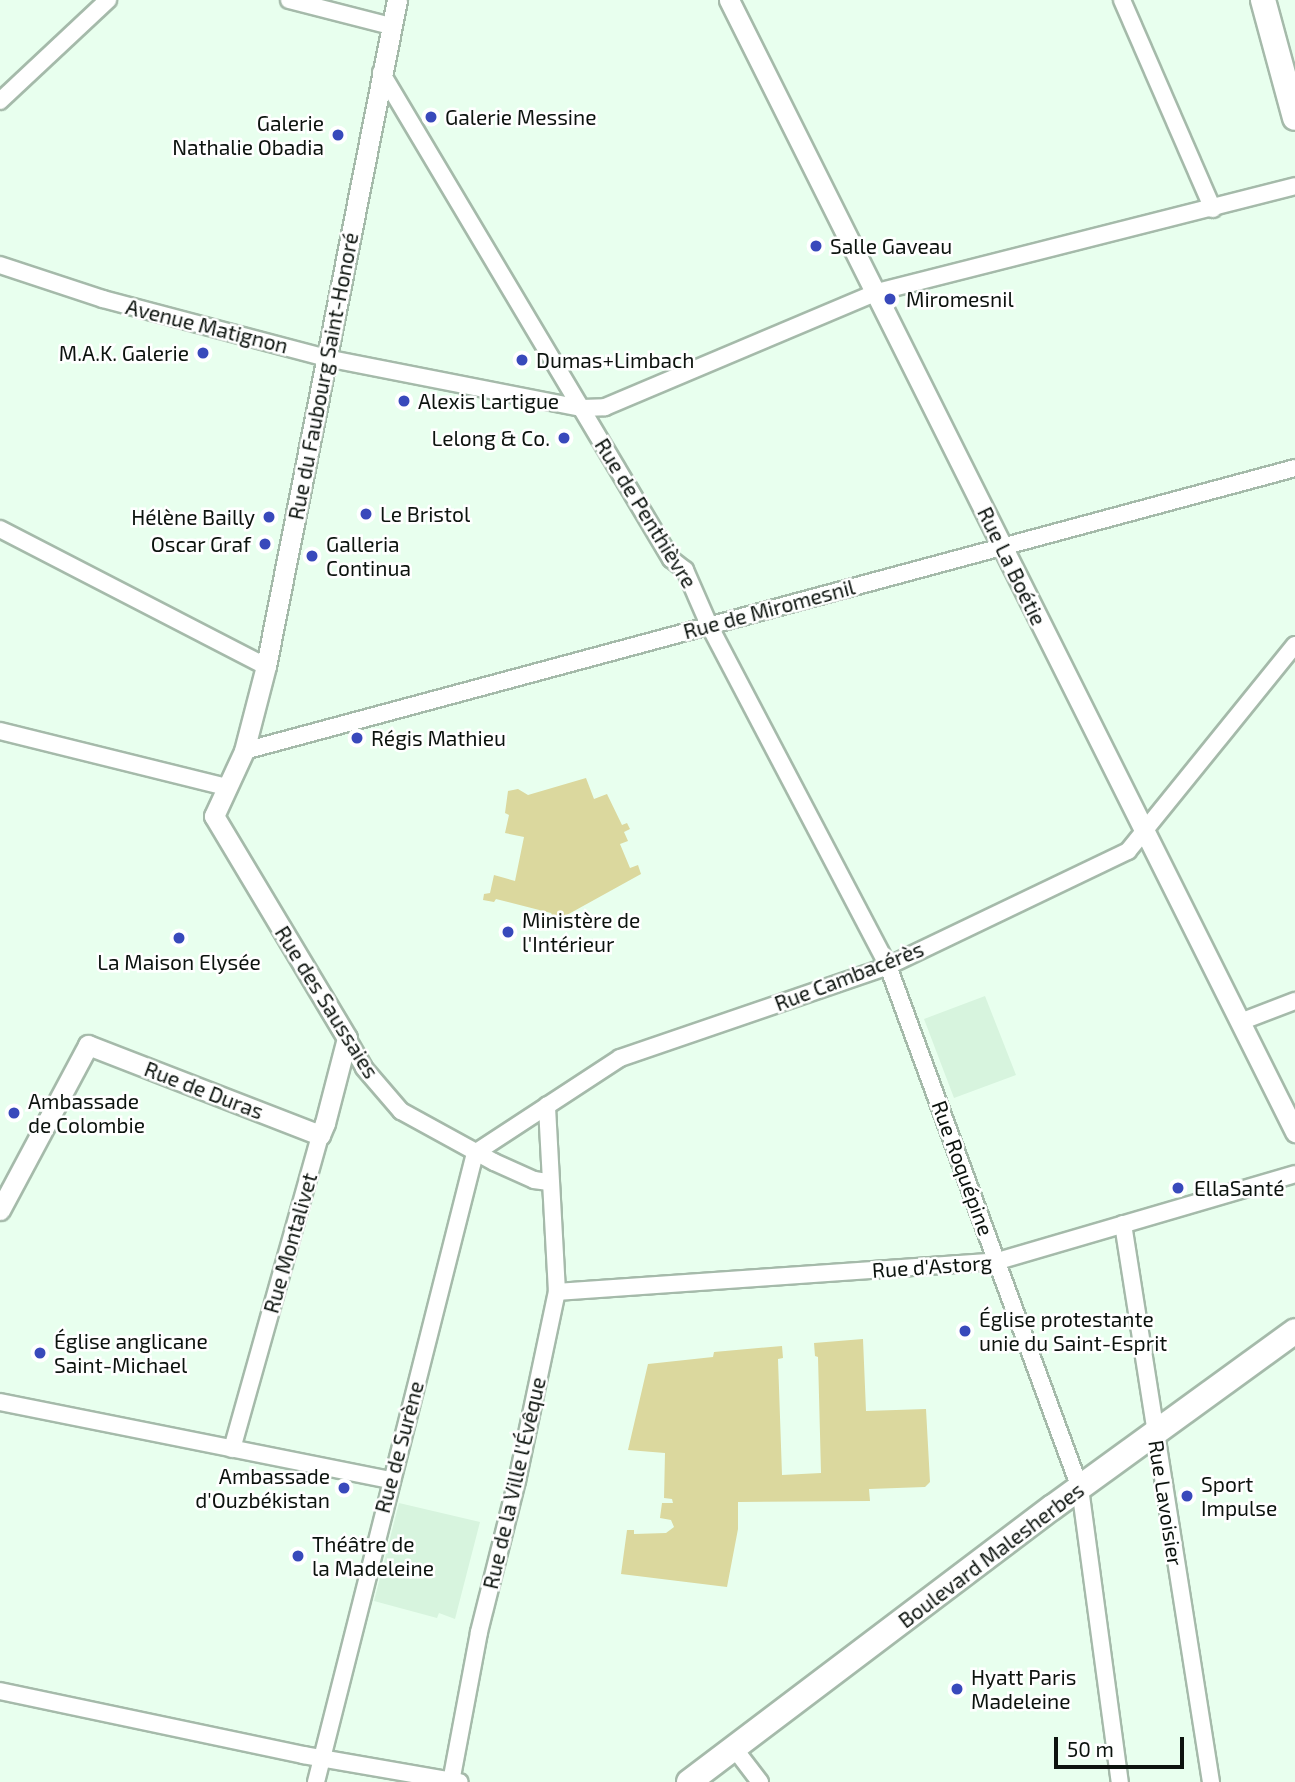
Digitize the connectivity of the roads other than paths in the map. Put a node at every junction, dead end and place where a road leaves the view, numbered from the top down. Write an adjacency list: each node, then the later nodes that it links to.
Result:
1 (108, 0): 8 (street)
2 (289, 0): 6 (street)
3 (729, 0): 13 (street, Rue La Boétie)
4 (1122, 0): 11 (street)
5 (1263, 0): 9 (main road)
6 (393, 8): 7 (street, Rue du Faubourg Saint-Honoré)
7 (381, 72): 14 (street, Rue du Faubourg Saint-Honoré); 15 (street, Rue de Penthièvre)
8 (0, 101)
9 (1295, 118)
10 (1295, 187): 11 (street)
11 (1213, 209): 13 (street)
12 (0, 265): 14 (street, Avenue Matignon)
13 (877, 292): 15 (street); 18 (street, Rue La Boétie)
14 (326, 358): 15 (street, Avenue Matignon); 21 (street, Rue du Faubourg Saint-Honoré)
15 (582, 408): 19 (street, Rue de Penthièvre)
16 (1295, 468): 18 (street, Rue de Miromesnil)
17 (0, 529): 21 (street)
18 (1002, 546): 19 (street, Rue de Miromesnil); 26 (street, Rue La Boétie)
19 (709, 625): 23 (street, Rue de Miromesnil); 27 (street, Rue de Penthièvre)
20 (1295, 645): 26 (street, Rue Cambacérès)
21 (266, 666): 23 (street, Rue du Faubourg Saint-Honoré)
22 (0, 731): 24 (street)
23 (243, 751): 24 (street, Rue du Faubourg Saint-Honoré)
24 (227, 787): 25 (street, Rue du Faubourg Saint-Honoré)
25 (214, 816): 30 (street, Rue des Saussaies)
26 (1145, 833): 27 (street, Rue Cambacérès); 29 (street, Rue La Boétie)
27 (888, 966): 31 (street, Rue Cambacérès); 39 (street, Rue Roquépine)
28 (1295, 1001): 29 (street)
29 (1240, 1022): 32 (street, Rue La Boétie)
30 (347, 1038): 33 (street, Rue Montalivet); 34 (street, Rue des Saussaies)
31 (547, 1105): 34 (street, Rue Cambacérès); 36 (street, Rue de la Ville l'Évêque)
32 (1295, 1132)
33 (320, 1135): 37 (street, Rue de Duras); 44 (street, Rue Montalivet)
34 (475, 1153): 36 (street, Rue des Saussaies); 45 (street, Rue de Surène)
35 (1295, 1174): 38 (street, Rue d'Astorg)
36 (549, 1182): 40 (street, Rue de la Ville l'Évêque)
37 (0, 1210)
38 (1123, 1224): 39 (street, Rue d'Astorg); 43 (street, Rue Lavoisier)
39 (998, 1262): 40 (street, Rue d'Astorg); 46 (street, Rue Roquépine)
40 (557, 1292): 50 (street, Rue de la Ville l'Évêque)
41 (1295, 1331): 43 (main road, Boulevard Malesherbes)
42 (0, 1402): 44 (street)
43 (1155, 1435): 46 (main road, Boulevard Malesherbes); 55 (street, Rue Lavoisier)
44 (232, 1449): 45 (street)
45 (390, 1480): 49 (street, Rue de Surène)
46 (1080, 1488): 48 (main road, Boulevard Malesherbes); 54 (street, Rue Roquépine)
47 (0, 1691): 49 (street)
48 (734, 1748): 52 (main road, Boulevard Malesherbes); 53 (street)
49 (320, 1756): 50 (street); 51 (street, Rue de Surène)
50 (454, 1781)
51 (316, 1782)
52 (689, 1782)
53 (760, 1782)
54 (1119, 1782)
55 (1211, 1782)

